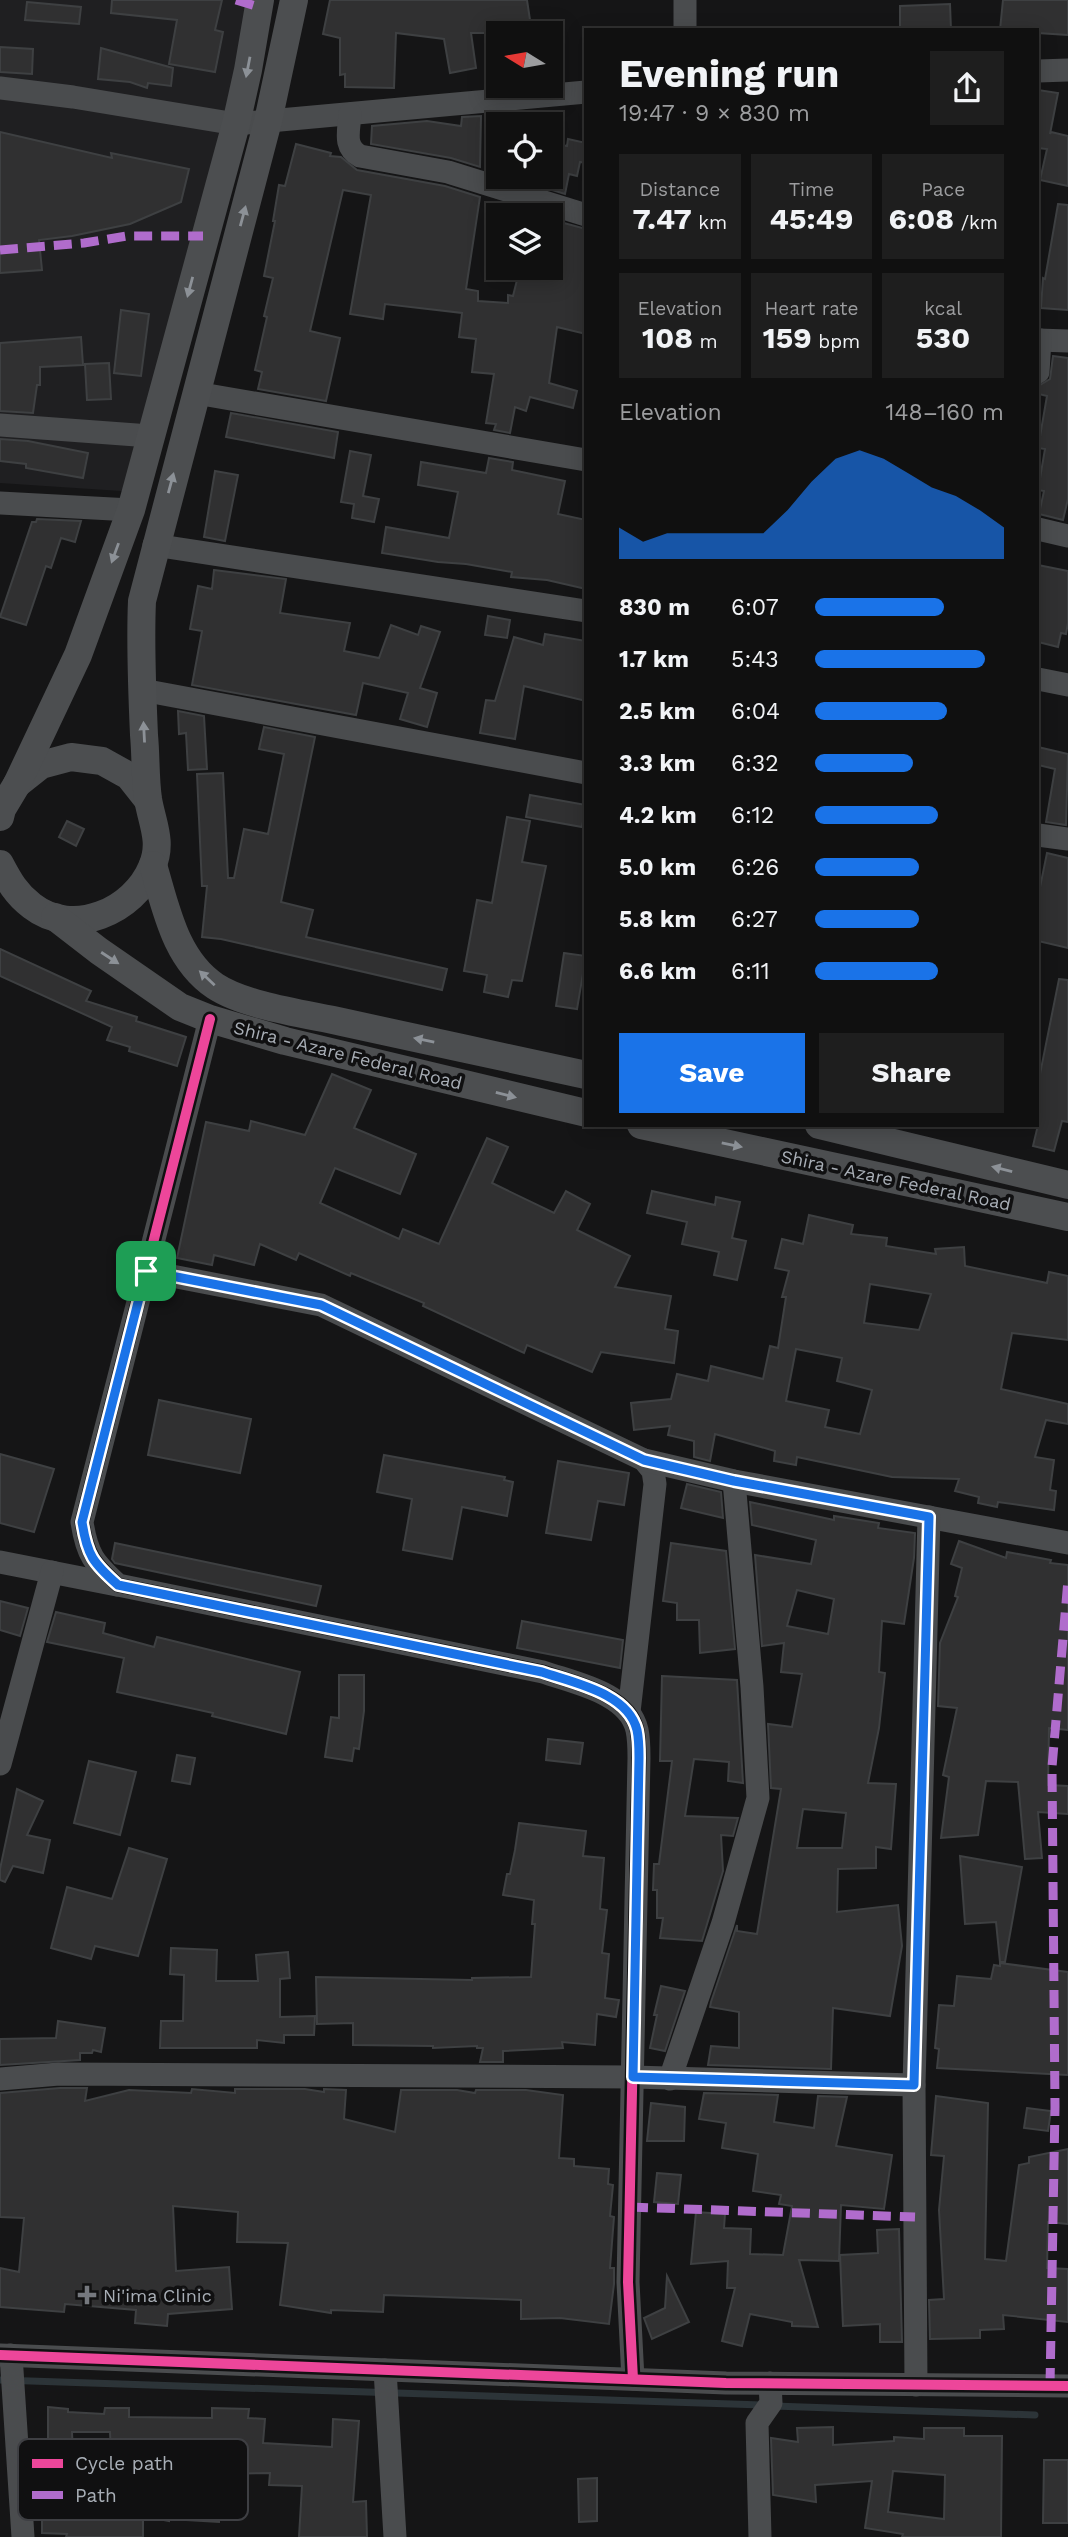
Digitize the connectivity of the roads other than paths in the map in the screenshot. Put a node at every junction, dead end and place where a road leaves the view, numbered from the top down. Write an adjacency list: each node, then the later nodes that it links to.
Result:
1 (260, 0): 11 (main road, one-way to 11)
2 (294, 0): 10 (main road)
3 (685, 0): 4 (street)
4 (685, 28)
5 (1068, 70): 6 (street)
6 (1039, 71)
7 (0, 88): 11 (street)
8 (584, 92): 9 (street)
9 (350, 114): 10 (street); 12 (street)
10 (268, 121): 11 (street); 15 (main road, one-way to 10)
11 (236, 124): 17 (main road, one-way to 17)
12 (584, 214)
13 (1039, 340): 14 (street)
14 (1068, 341)
15 (196, 393): 18 (street); 23 (main road, one-way to 15)
16 (0, 425): 17 (street)
17 (150, 436): 20 (main road)
18 (584, 460)
19 (0, 503): 20 (street)
20 (131, 510): 29 (main road, one-way to 29)
21 (1039, 529): 22 (street)
22 (1068, 536)
23 (154, 545): 24 (street); 27 (main road)
24 (584, 611)
25 (1039, 679): 26 (street)
26 (1068, 685)
27 (142, 690): 28 (street); 30 (main road, one-way to 27)
28 (584, 774)
29 (17, 784): 30 (main road); 31 (main road)
30 (148, 800): 34 (main road)
31 (1, 812)
32 (1039, 835): 33 (street)
33 (1068, 839)
34 (153, 865): 36 (main road); 38 (main road, Shira - Azare Federal Road, one-way to 34)
35 (4, 879): 36 (main road, Shira - Azare Federal Road)
36 (55, 917): 37 (main road, Shira - Azare Federal Road, one-way to 37)
37 (210, 1019): 40 (main road, Shira - Azare Federal Road, one-way to 40); 46 (street)
38 (541, 1065): 39 (main road, Shira - Azare Federal Road); 40 (main road)
39 (584, 1075)
40 (540, 1103): 41 (main road, Shira - Azare Federal Road)
41 (584, 1113)
42 (650, 1127): 45 (main road, Shira - Azare Federal Road, one-way to 45)
43 (827, 1127): 44 (main road, Shira - Azare Federal Road, one-way to 43)
44 (1068, 1185)
45 (1068, 1217)
46 (146, 1271): 47 (street); 53 (street)
47 (644, 1460): 48 (street); 54 (street)
48 (734, 1481): 49 (street); 58 (street)
49 (929, 1517): 50 (street); 59 (street)
50 (1068, 1543)
51 (0, 1562): 52 (street)
52 (52, 1572): 53 (street); 55 (street)
53 (118, 1585): 54 (street)
54 (629, 1712): 56 (street)
55 (0, 1764)
56 (633, 2077): 57 (street); 58 (street); 61 (street)
57 (0, 2079)
58 (670, 2079): 59 (street)
59 (914, 2085): 62 (street)
60 (9, 2369): 64 (street); 66 (street)
61 (633, 2379): 64 (street); 65 (street)
62 (916, 2385): 63 (street); 65 (street)
63 (1068, 2386)
64 (386, 2387): 67 (street)
65 (770, 2393): 68 (street)
66 (18, 2477)
67 (396, 2537)
68 (760, 2537)

